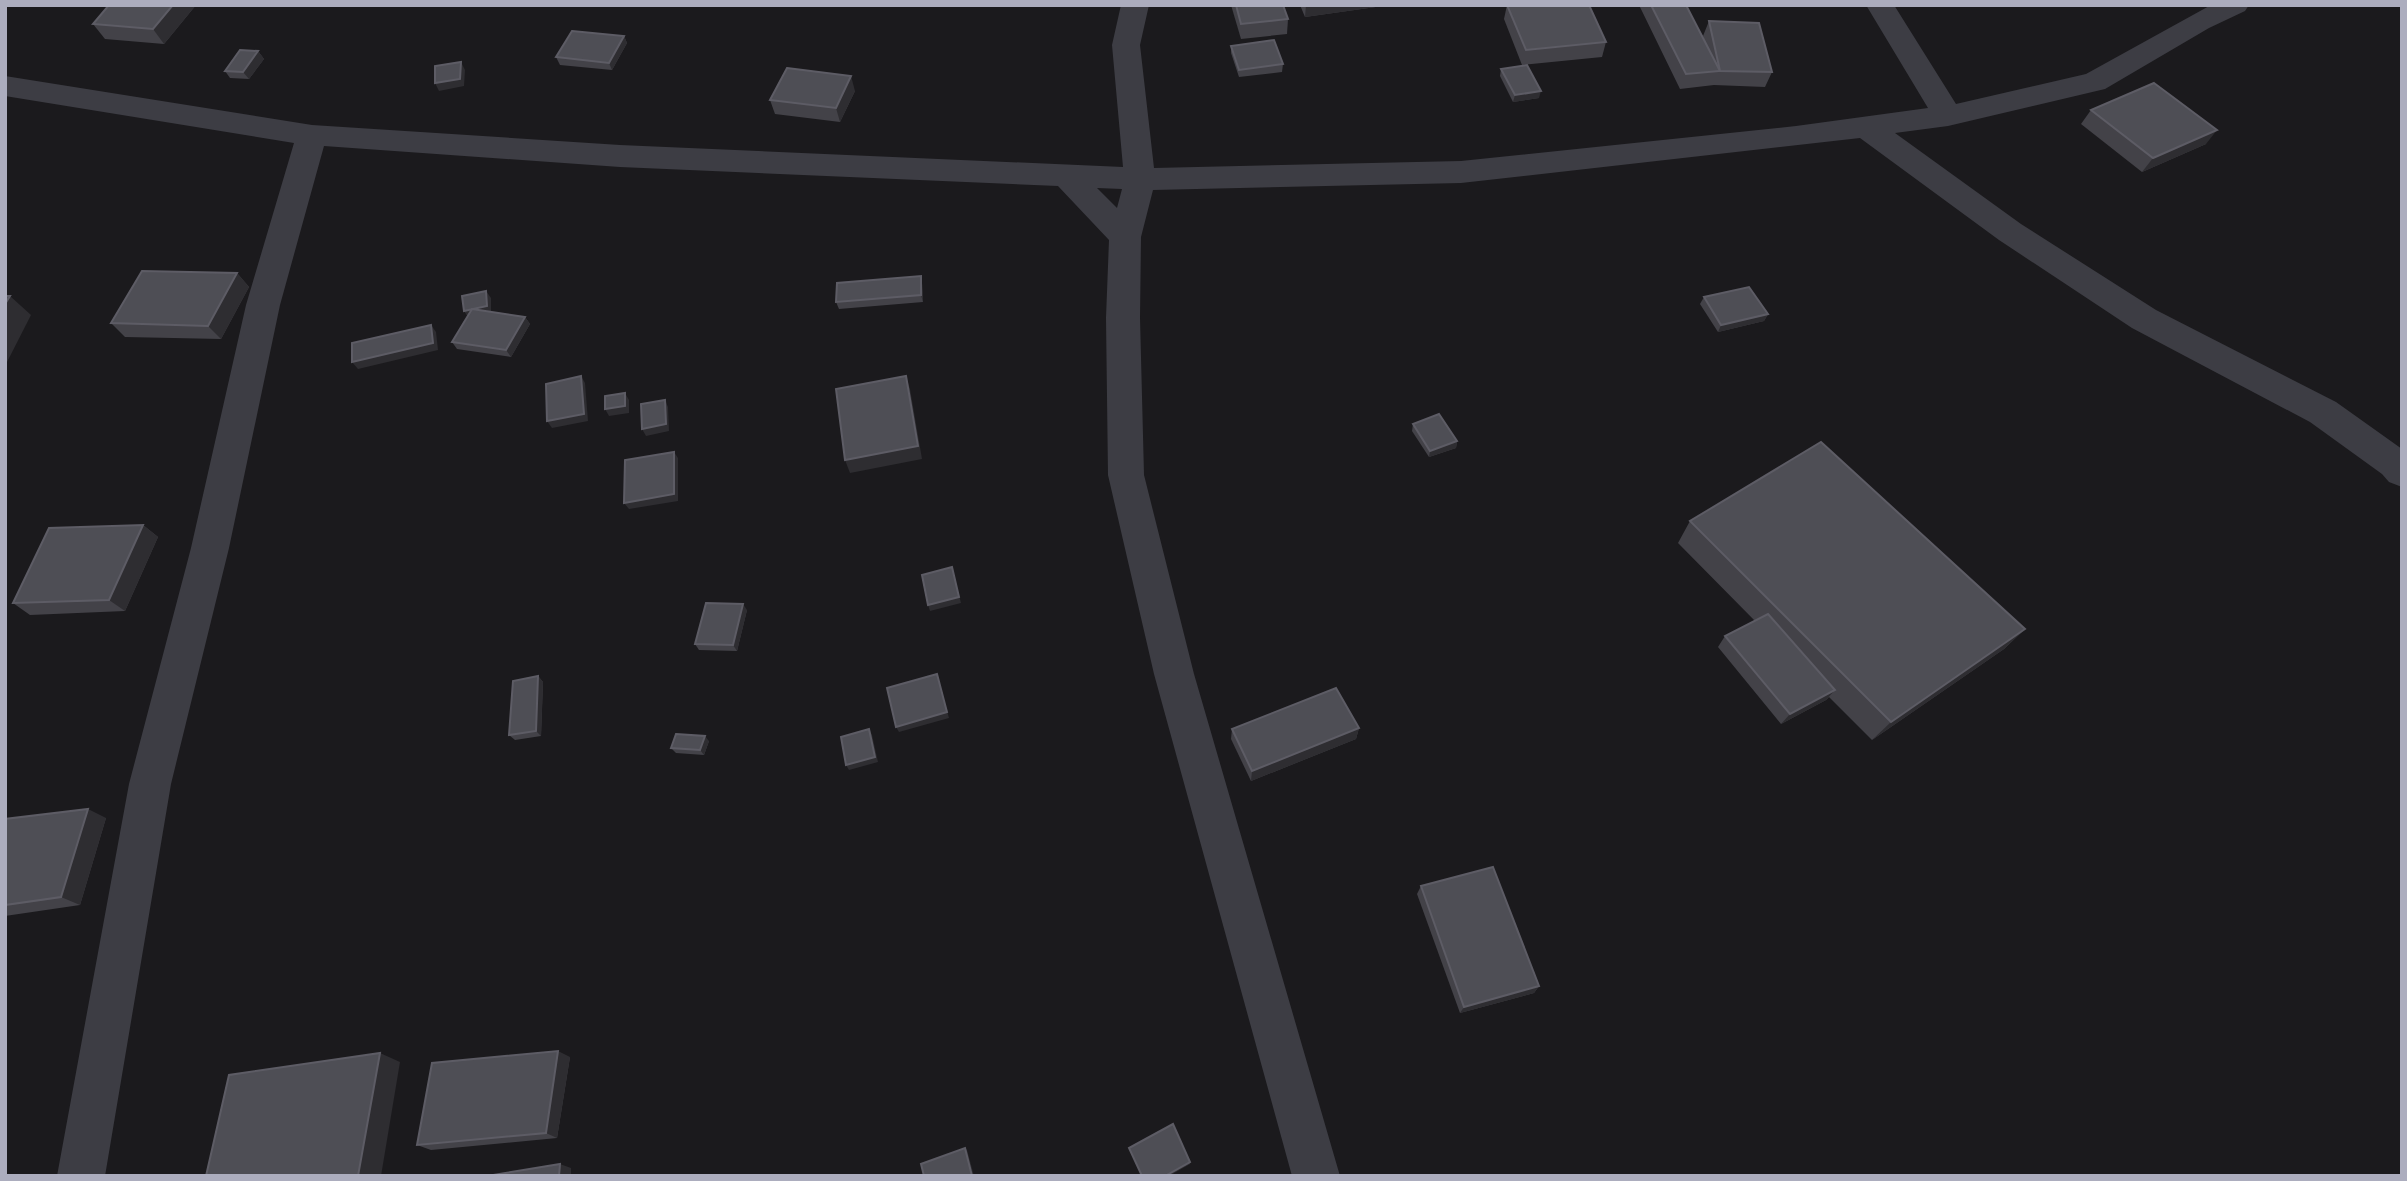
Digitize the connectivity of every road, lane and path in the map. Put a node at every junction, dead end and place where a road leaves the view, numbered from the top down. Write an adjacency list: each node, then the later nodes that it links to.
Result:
1 (1135, 5): 9 (street)
2 (1880, 5): 5 (street)
3 (2235, 5): 5 (street)
4 (5, 86): 7 (street)
5 (1948, 116): 6 (street)
6 (1866, 127): 9 (street); 11 (street)
7 (312, 135): 8 (street); 12 (street)
8 (1066, 176): 9 (street); 10 (street)
9 (1140, 179): 10 (street)
10 (1125, 237): 13 (street)
11 (2402, 472)
12 (81, 1176)
13 (1316, 1176)

